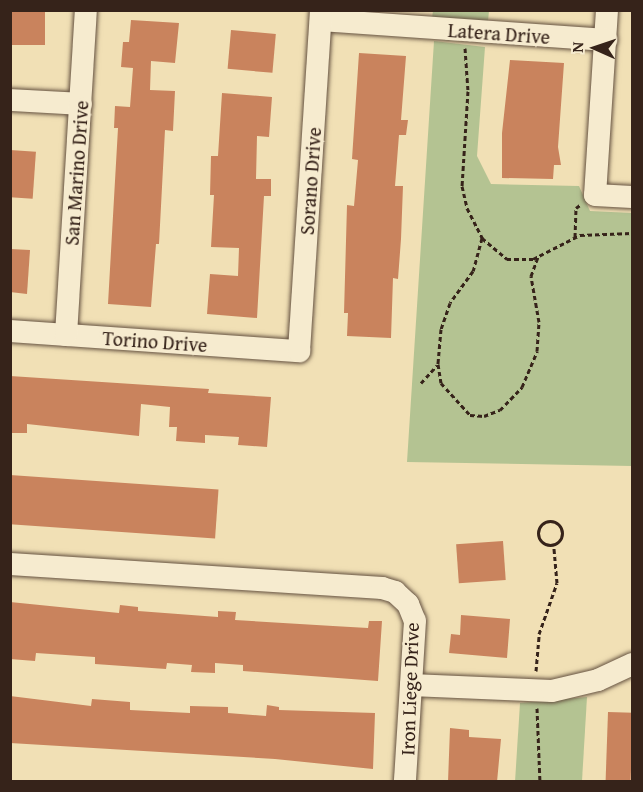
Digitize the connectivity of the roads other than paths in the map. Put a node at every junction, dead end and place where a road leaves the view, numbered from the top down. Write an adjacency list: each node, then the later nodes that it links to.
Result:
1 (86, 10): 6 (street, San Marino Drive)
2 (608, 10): 4 (street)
3 (321, 15): 4 (street, Latera Drive); 10 (street, Sorano Drive)
4 (606, 40): 7 (street)
5 (10, 99): 6 (street)
6 (81, 104): 9 (street, San Marino Drive)
7 (633, 197)
8 (10, 332): 9 (street, Torino Drive)
9 (66, 335): 10 (street, Torino Drive)
10 (300, 351)
11 (10, 564): 13 (street, Iron Liege Drive)
12 (633, 664): 13 (street)
13 (411, 685): 14 (street, Iron Liege Drive)
14 (405, 782)

